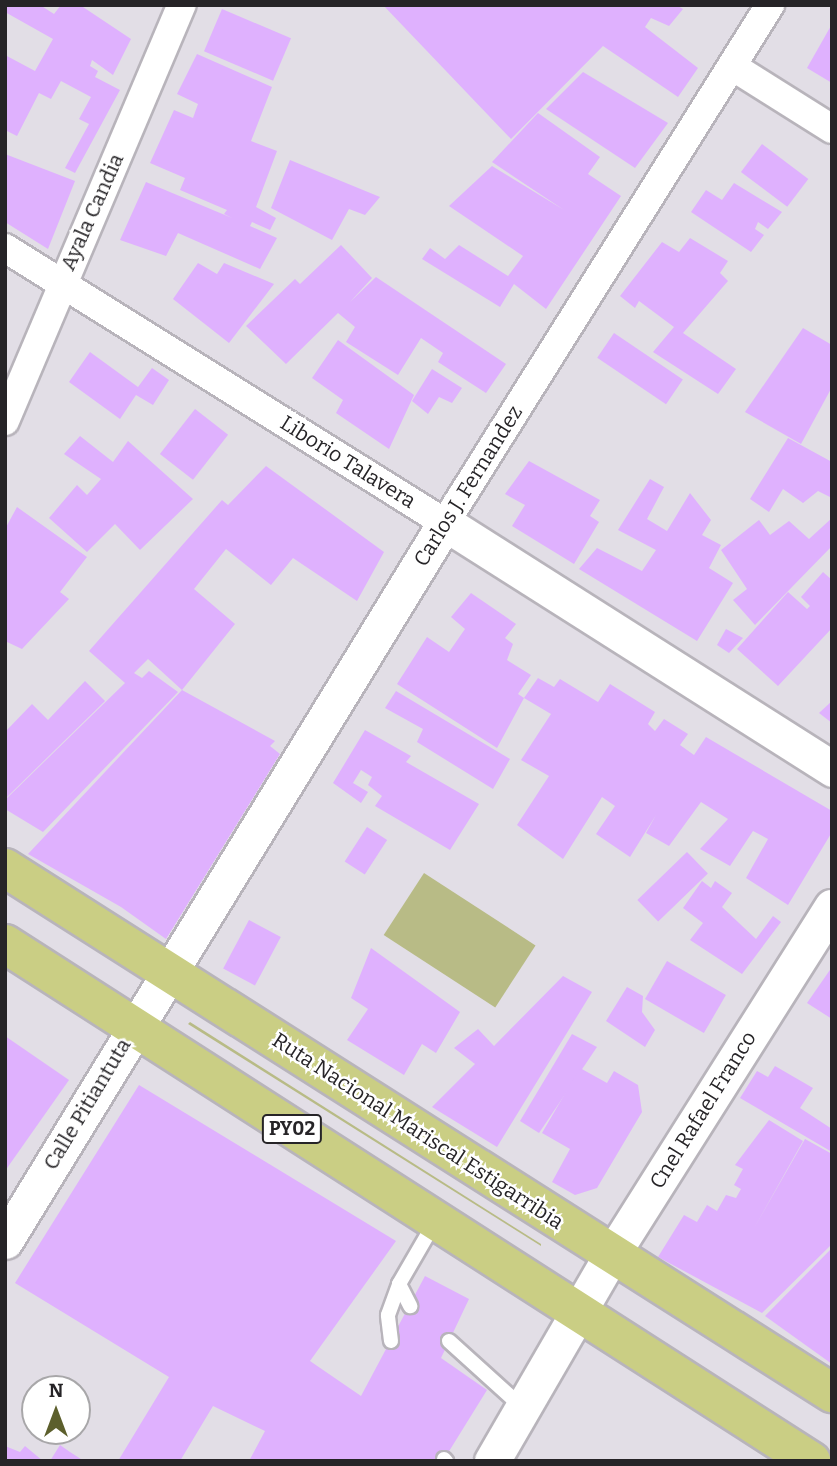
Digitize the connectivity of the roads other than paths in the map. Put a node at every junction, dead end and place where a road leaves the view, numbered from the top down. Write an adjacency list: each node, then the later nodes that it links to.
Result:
1 (182, 5): 6 (street, Ayala Candia)
2 (770, 5): 3 (street, Carlos J. Fernandez)
3 (732, 65): 4 (street); 8 (street, Carlos J. Fernandez)
4 (832, 129)
5 (5, 248): 6 (street, Liborio Talavera)
6 (61, 282): 7 (street, Ayala Candia); 8 (street, Liborio Talavera)
7 (5, 421)
8 (445, 523): 9 (street, Liborio Talavera); 13 (street, Carlos J. Fernandez)
9 (832, 769)
10 (5, 868): 13 (highway, Ruta Nacional Mariscal Estigarribia)
11 (832, 907): 17 (street, Cnel Rafael Franco)
12 (5, 944): 14 (highway, PY02)
13 (171, 969): 14 (street, Calle Pitiantuta); 17 (highway, Ruta Nacional Mariscal Estigarribia)
14 (134, 1026): 15 (highway, PY02); 16 (street, Calle Pitiantuta)
15 (435, 1222): 18 (lane); 20 (highway, PY02)
16 (5, 1241)
17 (611, 1256): 20 (street, Cnel Rafael Franco); 23 (highway, Ruta Nacional Mariscal Estigarribia)
18 (399, 1284): 19 (lane); 21 (lane)
19 (410, 1306)
20 (578, 1316): 24 (street, Cnel Rafael Franco); 26 (highway, PY02)
21 (391, 1341)
22 (449, 1341): 24 (lane)
23 (832, 1393)
24 (523, 1408): 25 (street, Cnel Rafael Franco)
25 (492, 1461)
26 (811, 1461)

